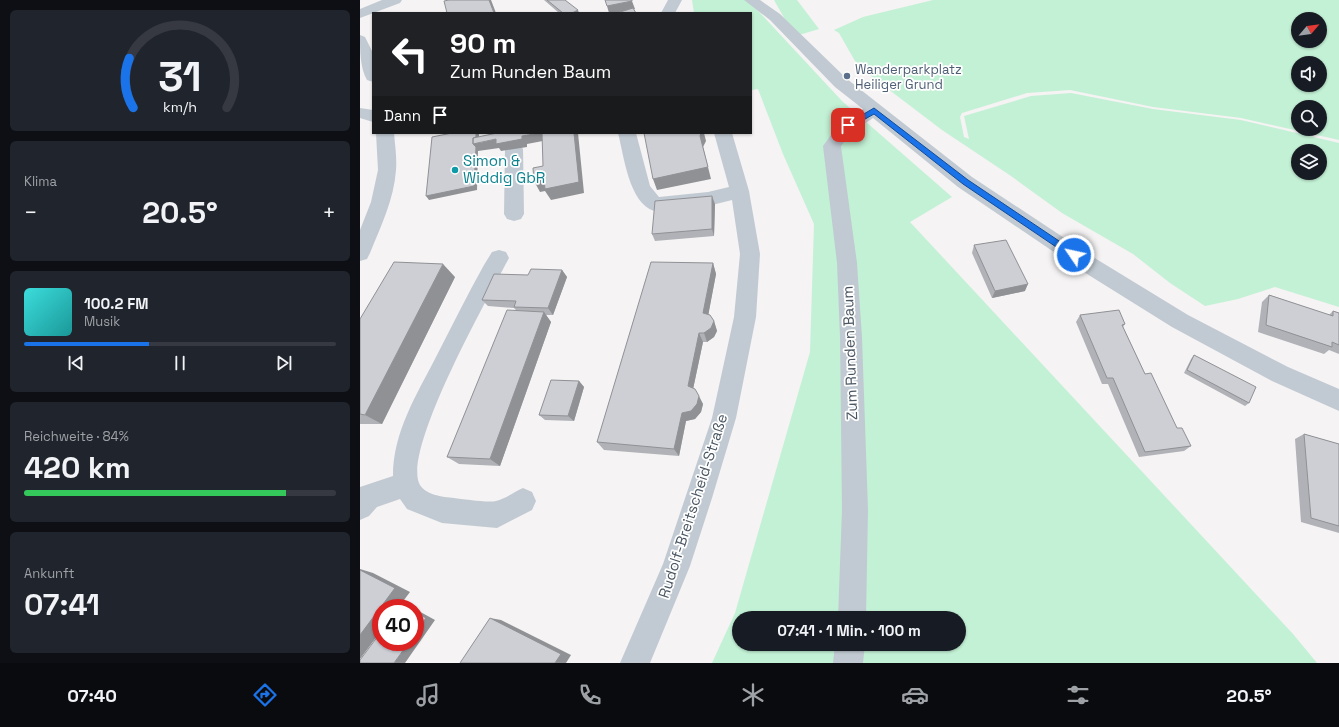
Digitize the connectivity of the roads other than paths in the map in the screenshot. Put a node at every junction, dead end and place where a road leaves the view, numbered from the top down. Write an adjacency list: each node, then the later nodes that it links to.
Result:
1 (395, 0): 4 (street)
2 (751, 0): 5 (street)
3 (770, 0): 5 (street)
4 (360, 14)
5 (775, 17): 8 (street)
6 (360, 40): 7 (street)
7 (372, 73)
8 (874, 110): 20 (street); 24 (street, Zum Runden Baum)
9 (360, 113): 10 (street)
10 (372, 116)
11 (384, 134): 17 (street)
12 (627, 134): 15 (street)
13 (723, 134): 15 (street, Rudolf-Breitscheid-Straße)
14 (514, 140): 16 (street)
15 (740, 191): 26 (street, Rudolf-Breitscheid-Straße)
16 (514, 214)
17 (366, 225): 18 (street)
18 (360, 253)
19 (499, 258): 21 (street)
20 (1339, 400)
21 (406, 484): 22 (street); 23 (street)
22 (363, 499)
23 (523, 501)
24 (852, 611)
25 (849, 651): 27 (street)
26 (636, 663)
27 (848, 663)

